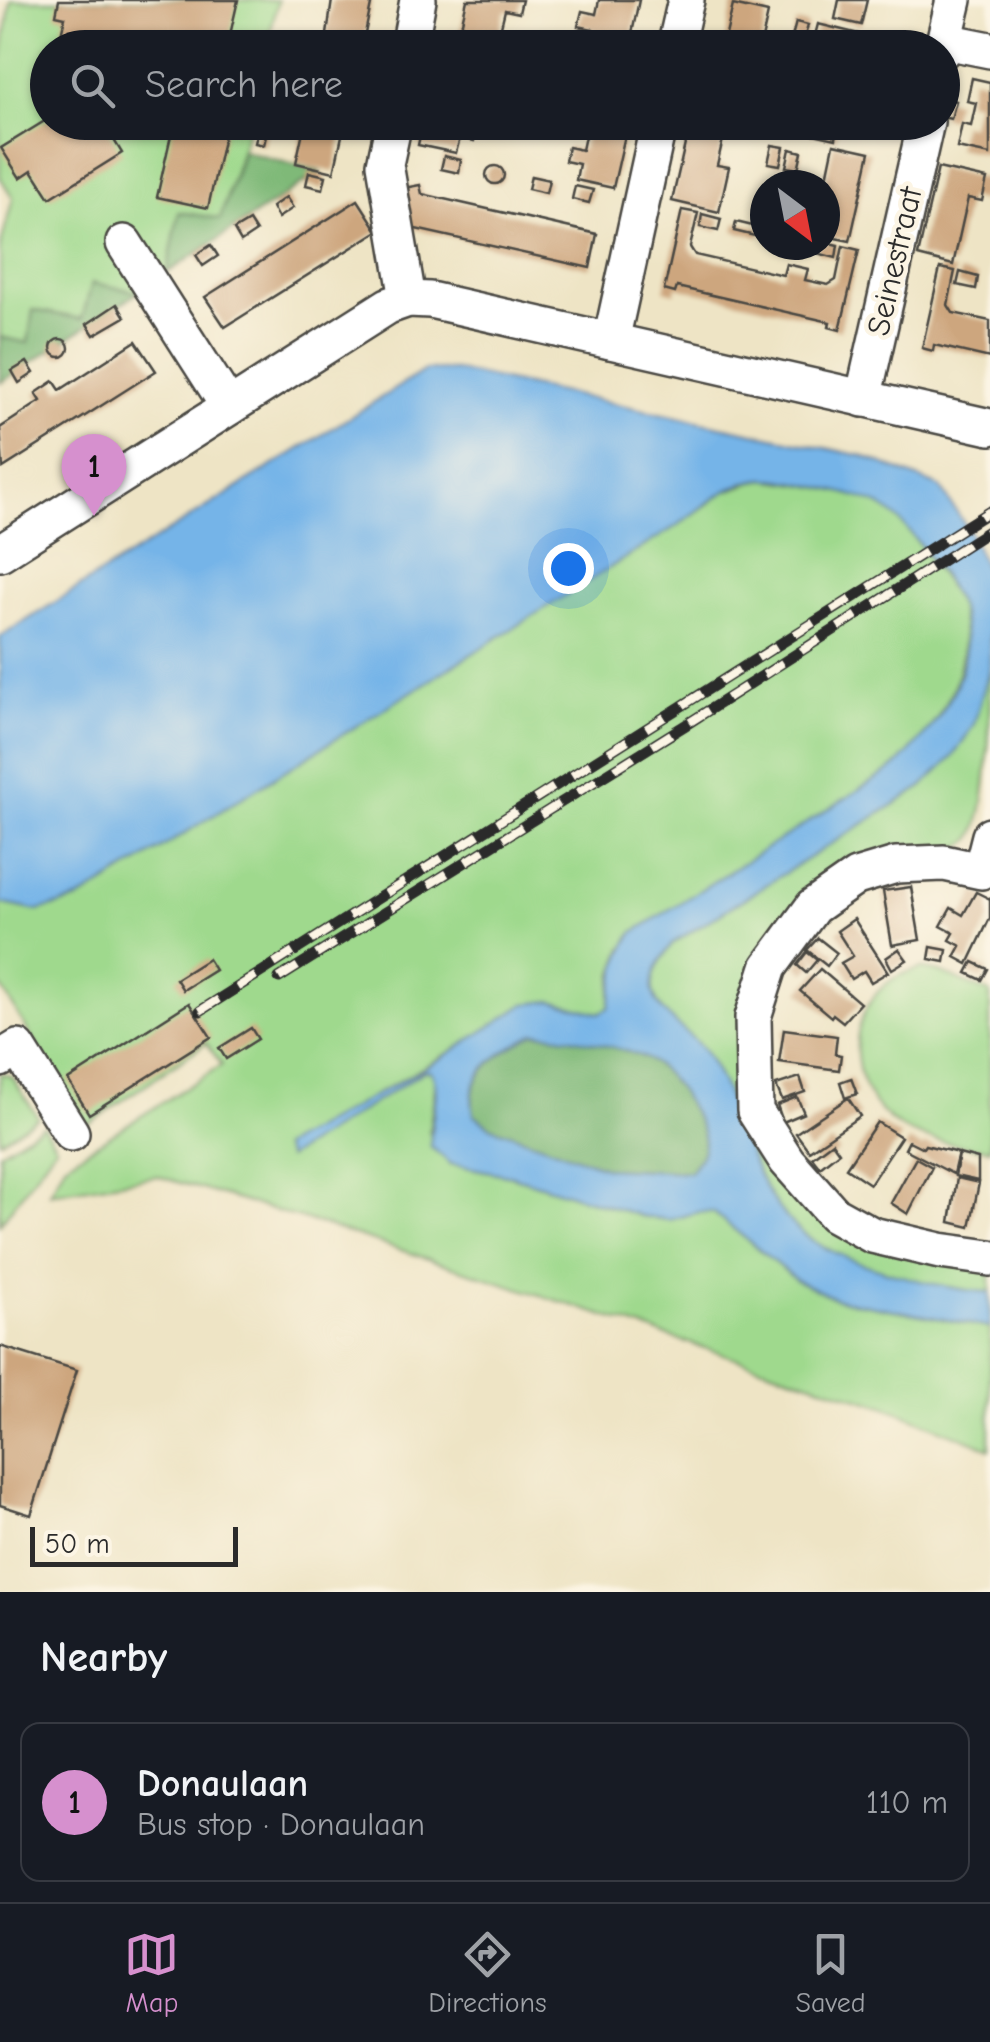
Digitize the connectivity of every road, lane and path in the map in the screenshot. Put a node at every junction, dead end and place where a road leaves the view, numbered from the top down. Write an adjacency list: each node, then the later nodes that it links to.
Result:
1 (418, 0): 4 (street)
2 (686, 0): 5 (street)
3 (954, 0): 6 (street)
4 (412, 30)
5 (680, 30)
6 (947, 30)
7 (960, 47): 8 (street)
8 (990, 50)
9 (390, 140): 13 (street)
10 (655, 140): 14 (street)
11 (922, 140): 15 (street, Seinestraat)
12 (124, 243): 16 (street)
13 (408, 299): 14 (street); 16 (street)
14 (611, 341): 15 (street)
15 (862, 400): 17 (street)
16 (230, 407): 18 (street)
17 (990, 427)
18 (0, 553)
19 (990, 836): 20 (street)
20 (986, 874): 23 (street)
21 (9, 1054): 22 (street)
22 (71, 1132)
23 (990, 1258)

